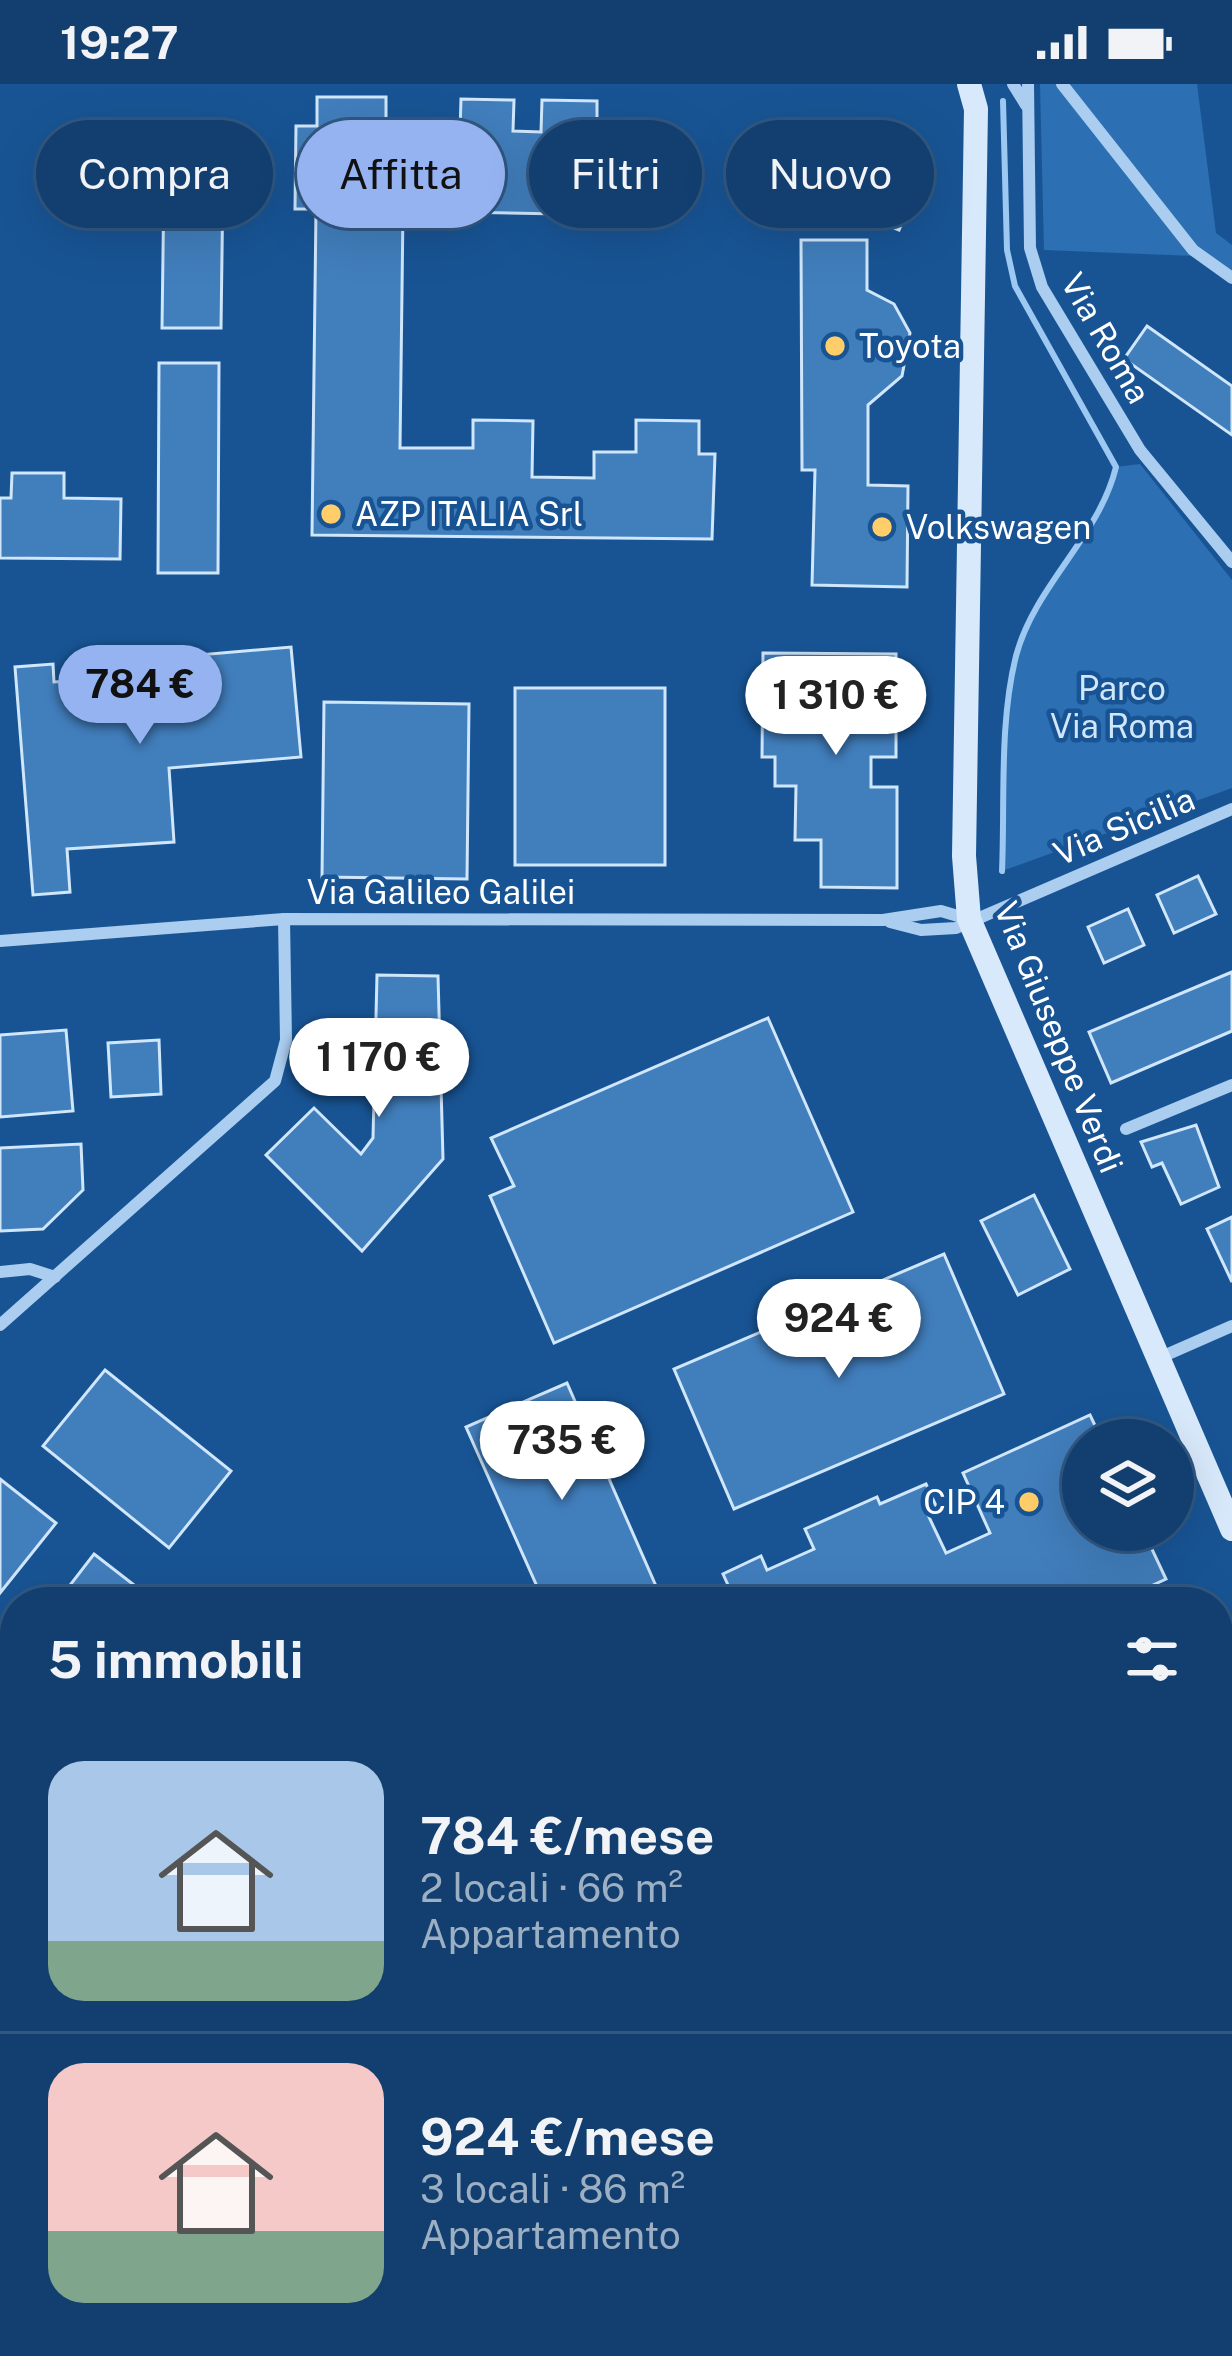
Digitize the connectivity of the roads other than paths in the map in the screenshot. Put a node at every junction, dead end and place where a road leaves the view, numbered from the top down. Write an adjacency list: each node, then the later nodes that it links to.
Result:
1 (985, 84): 5 (main road, Via Giuseppe Verdi)
2 (1013, 84): 6 (street)
3 (1028, 84): 6 (street, Via Roma)
4 (1062, 84): 7 (street)
5 (973, 96): 11 (main road, Via Giuseppe Verdi)
6 (1026, 105): 8 (street, Via Roma)
7 (1232, 278)
8 (1232, 562)
9 (1232, 809): 11 (street, Via Sicilia)
10 (284, 919): 11 (street, Via Galileo Galilei); 12 (street, Via Galileo Galilei); 16 (street)
11 (969, 919): 19 (main road, Via Giuseppe Verdi)
12 (0, 940)
13 (1232, 1085): 14 (street)
14 (1126, 1129)
15 (0, 1272): 16 (street)
16 (55, 1277): 17 (street)
17 (0, 1325)
18 (1232, 1326): 19 (street)
19 (1158, 1359): 20 (main road, Via Giuseppe Verdi)
20 (1232, 1529)

